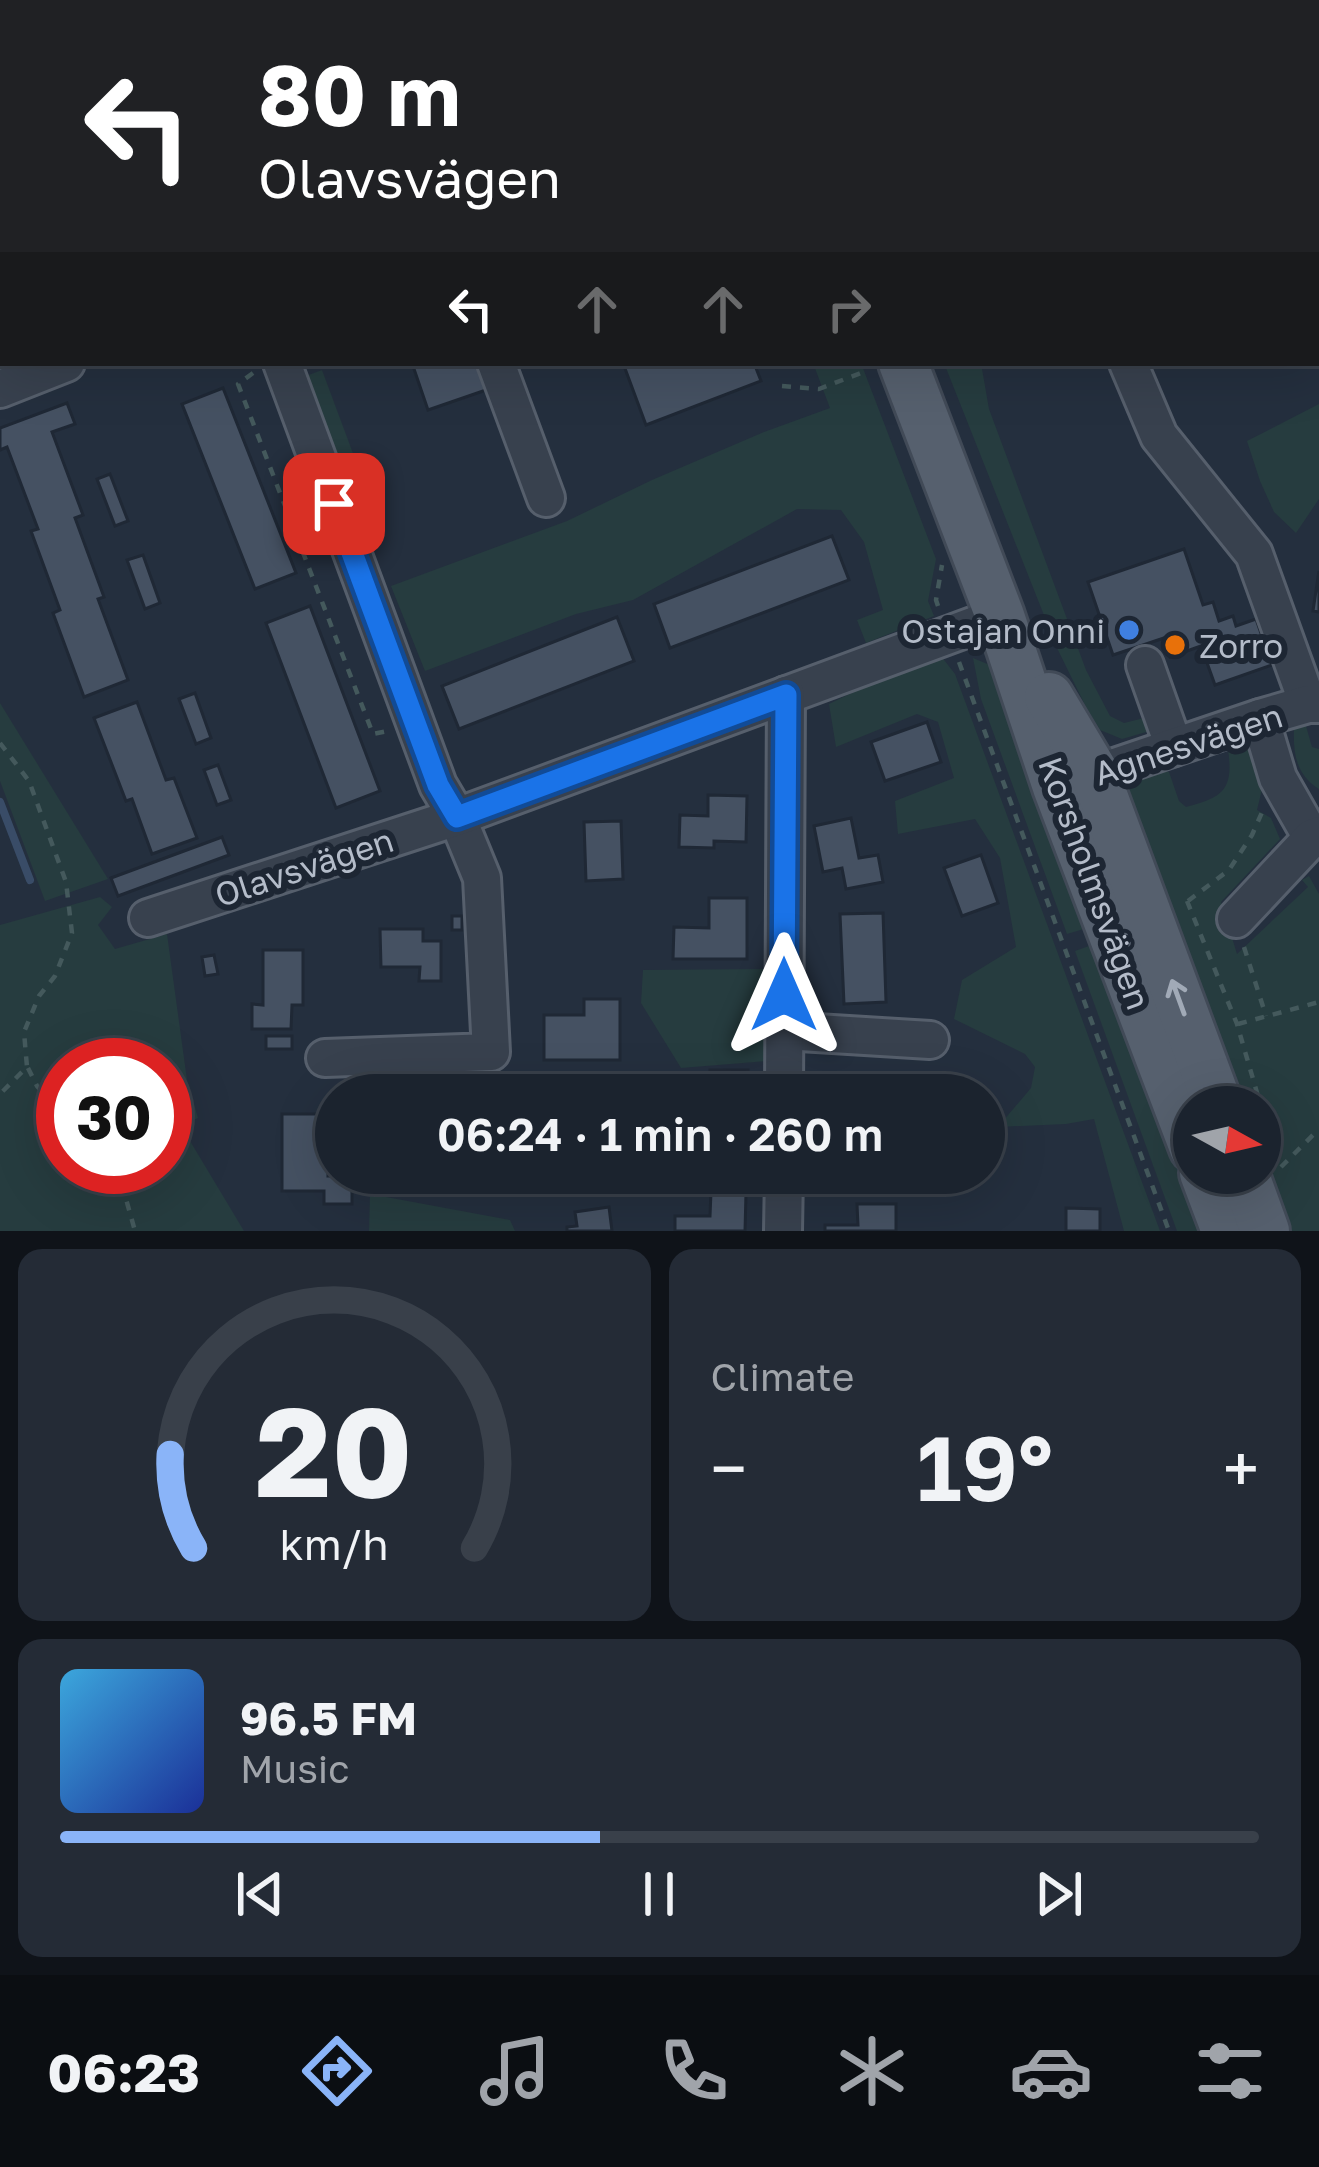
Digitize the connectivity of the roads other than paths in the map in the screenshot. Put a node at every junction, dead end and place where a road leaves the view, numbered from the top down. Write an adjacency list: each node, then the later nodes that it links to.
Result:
1 (58, 366): 6 (street)
2 (283, 366): 15 (street)
3 (497, 366): 7 (street)
4 (881, 366): 8 (main road, Korsholmsvägen)
5 (1129, 366): 11 (street)
6 (0, 389)
7 (546, 498)
8 (1000, 616): 10 (street, Olavsvägen); 14 (main road, Korsholmsvägen)
9 (1145, 665): 13 (street)
10 (786, 695): 15 (street, Olavsvägen); 19 (street)
11 (1314, 704): 12 (street, Agnesvägen)
12 (1261, 718): 13 (street, Agnesvägen); 16 (street)
13 (1174, 747): 14 (street, Agnesvägen)
14 (1076, 780): 23 (main road, Korsholmsvägen); 24 (main road, Korsholmsvägen, one-way to 14)
15 (457, 817): 17 (street, Olavsvägen); 21 (street)
16 (1316, 836): 18 (street)
17 (148, 918)
18 (1236, 919)
19 (784, 1031): 20 (street); 22 (street)
20 (930, 1040)
21 (325, 1058)
22 (784, 1074)
23 (1174, 1086)
24 (1210, 1086)
25 (784, 1194): 28 (street)
26 (1212, 1194): 29 (main road)
27 (1263, 1194): 30 (main road)
28 (784, 1231)
29 (1226, 1231)
30 (1265, 1231)

